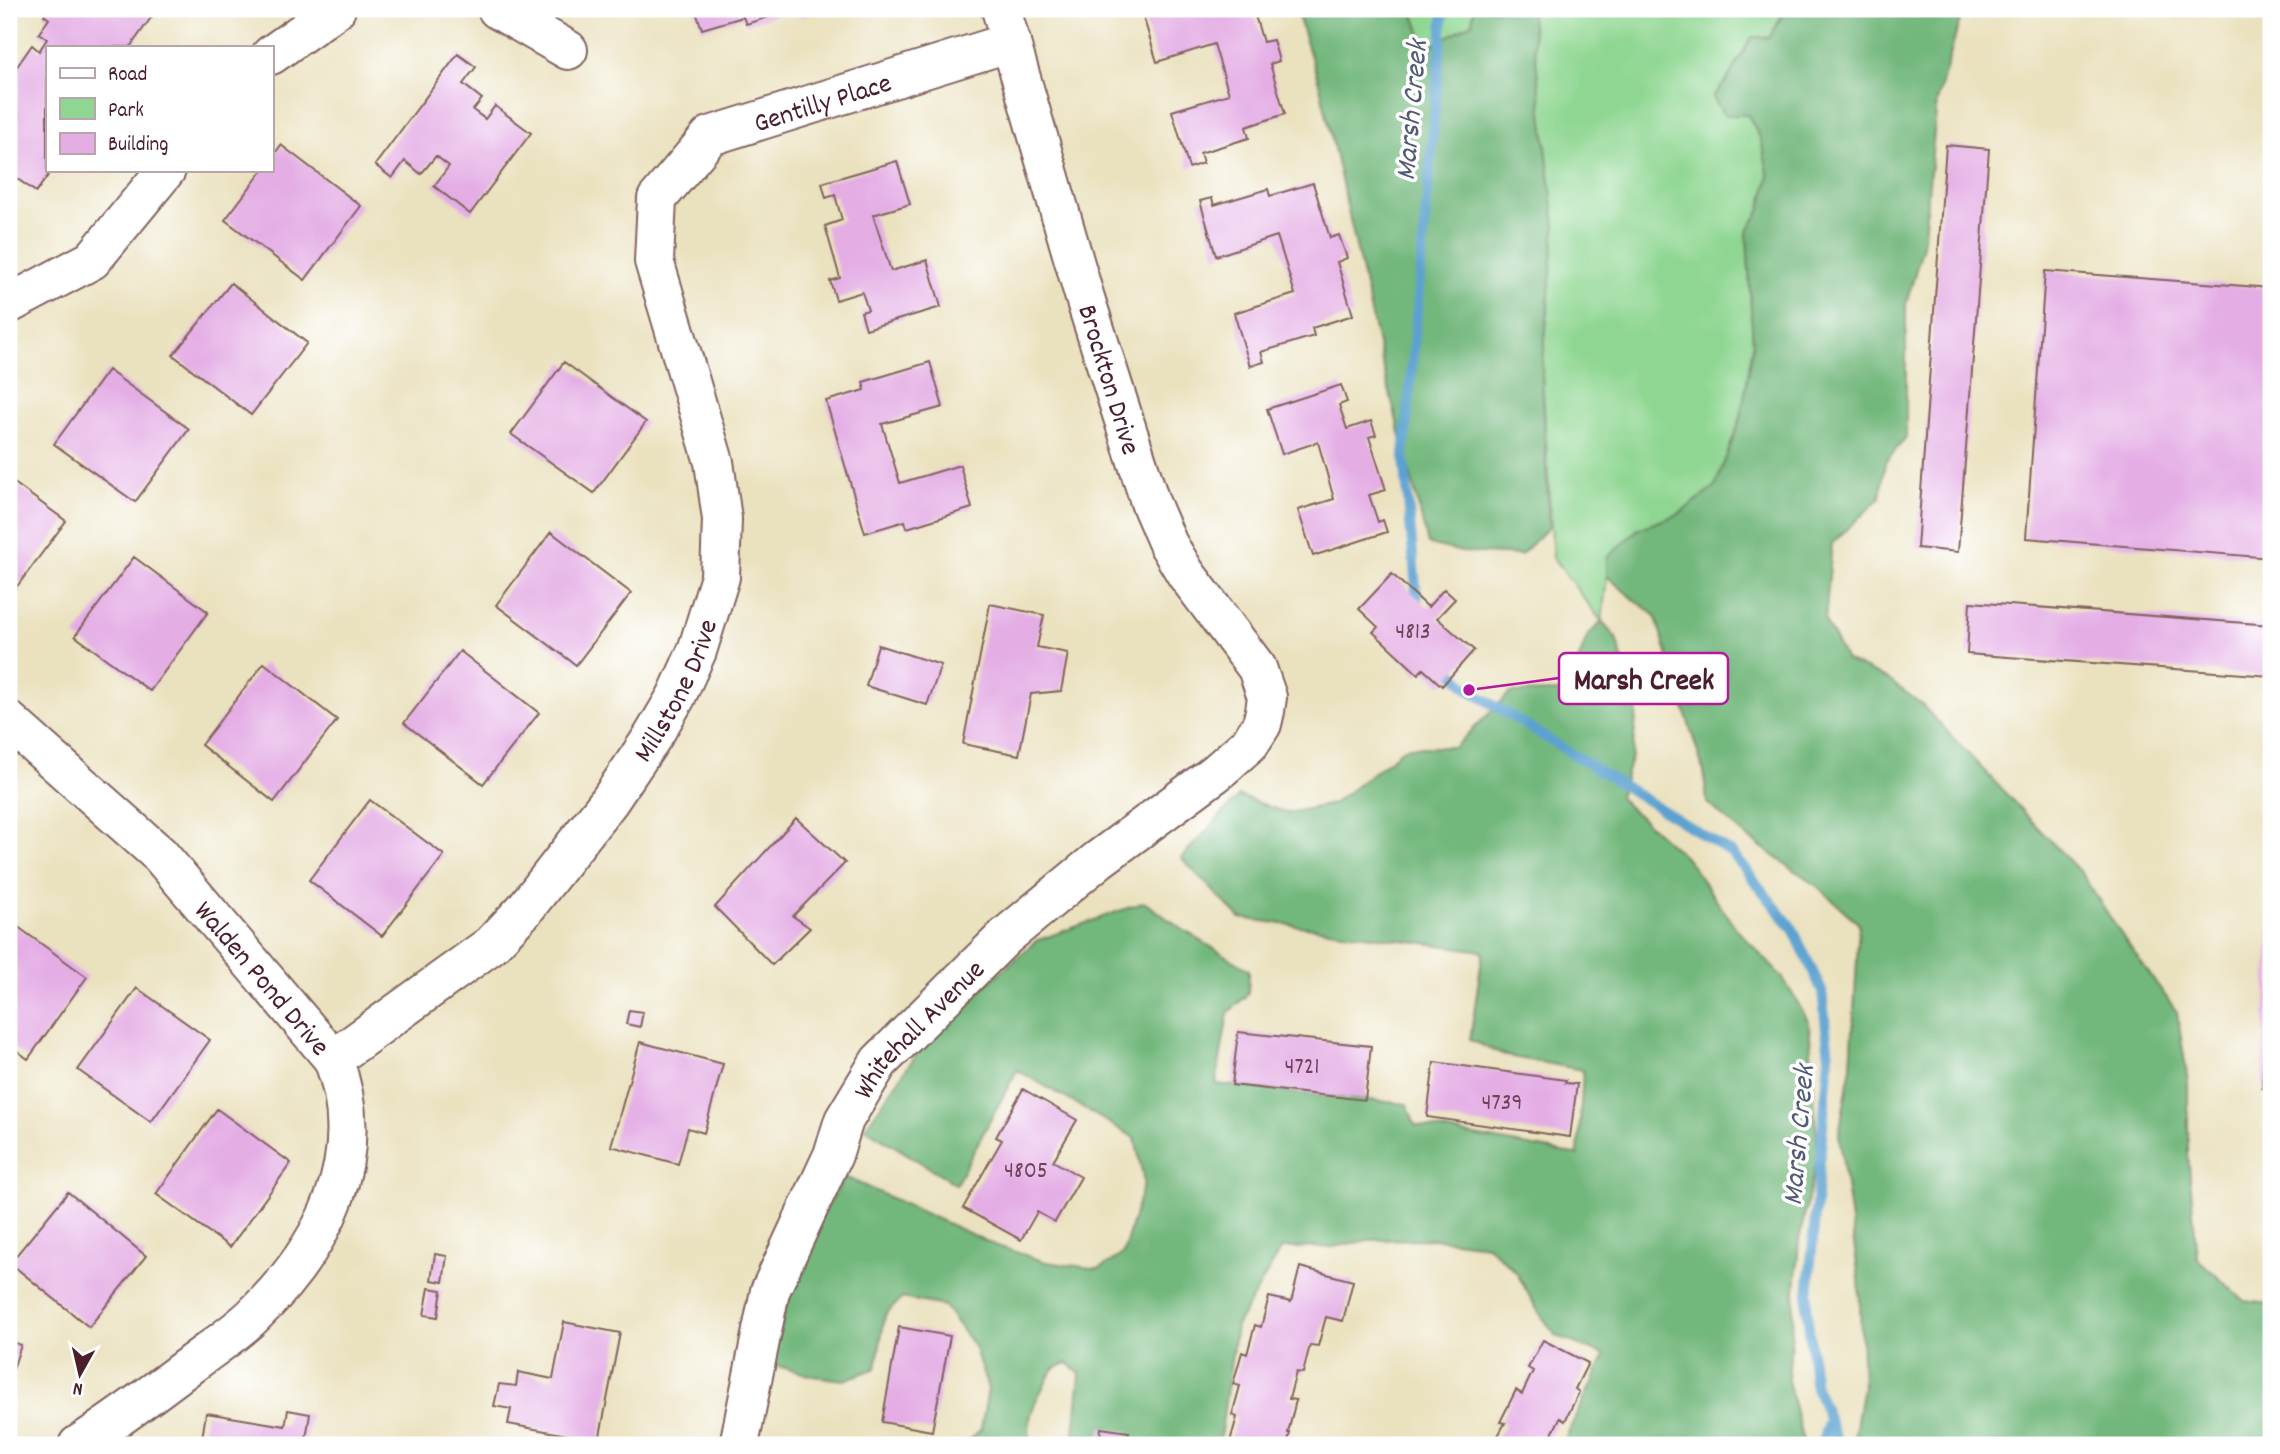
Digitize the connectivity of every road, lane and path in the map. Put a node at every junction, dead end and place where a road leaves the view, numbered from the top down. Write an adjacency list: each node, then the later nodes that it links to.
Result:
1 (336, 9): 5 (street)
2 (497, 9): 4 (street)
3 (1006, 25): 7 (street, Gentilly Place); 10 (street, Brockton Drive)
4 (568, 50)
5 (273, 54)
6 (164, 172): 8 (street)
7 (657, 199): 11 (street, Millstone Drive)
8 (9, 304)
9 (9, 721): 11 (street, Walden Pond Drive)
10 (1262, 724): 13 (street, Whitehall Avenue)
11 (333, 1059): 12 (street, Walden Pond Drive)
12 (78, 1445)
13 (739, 1445)

